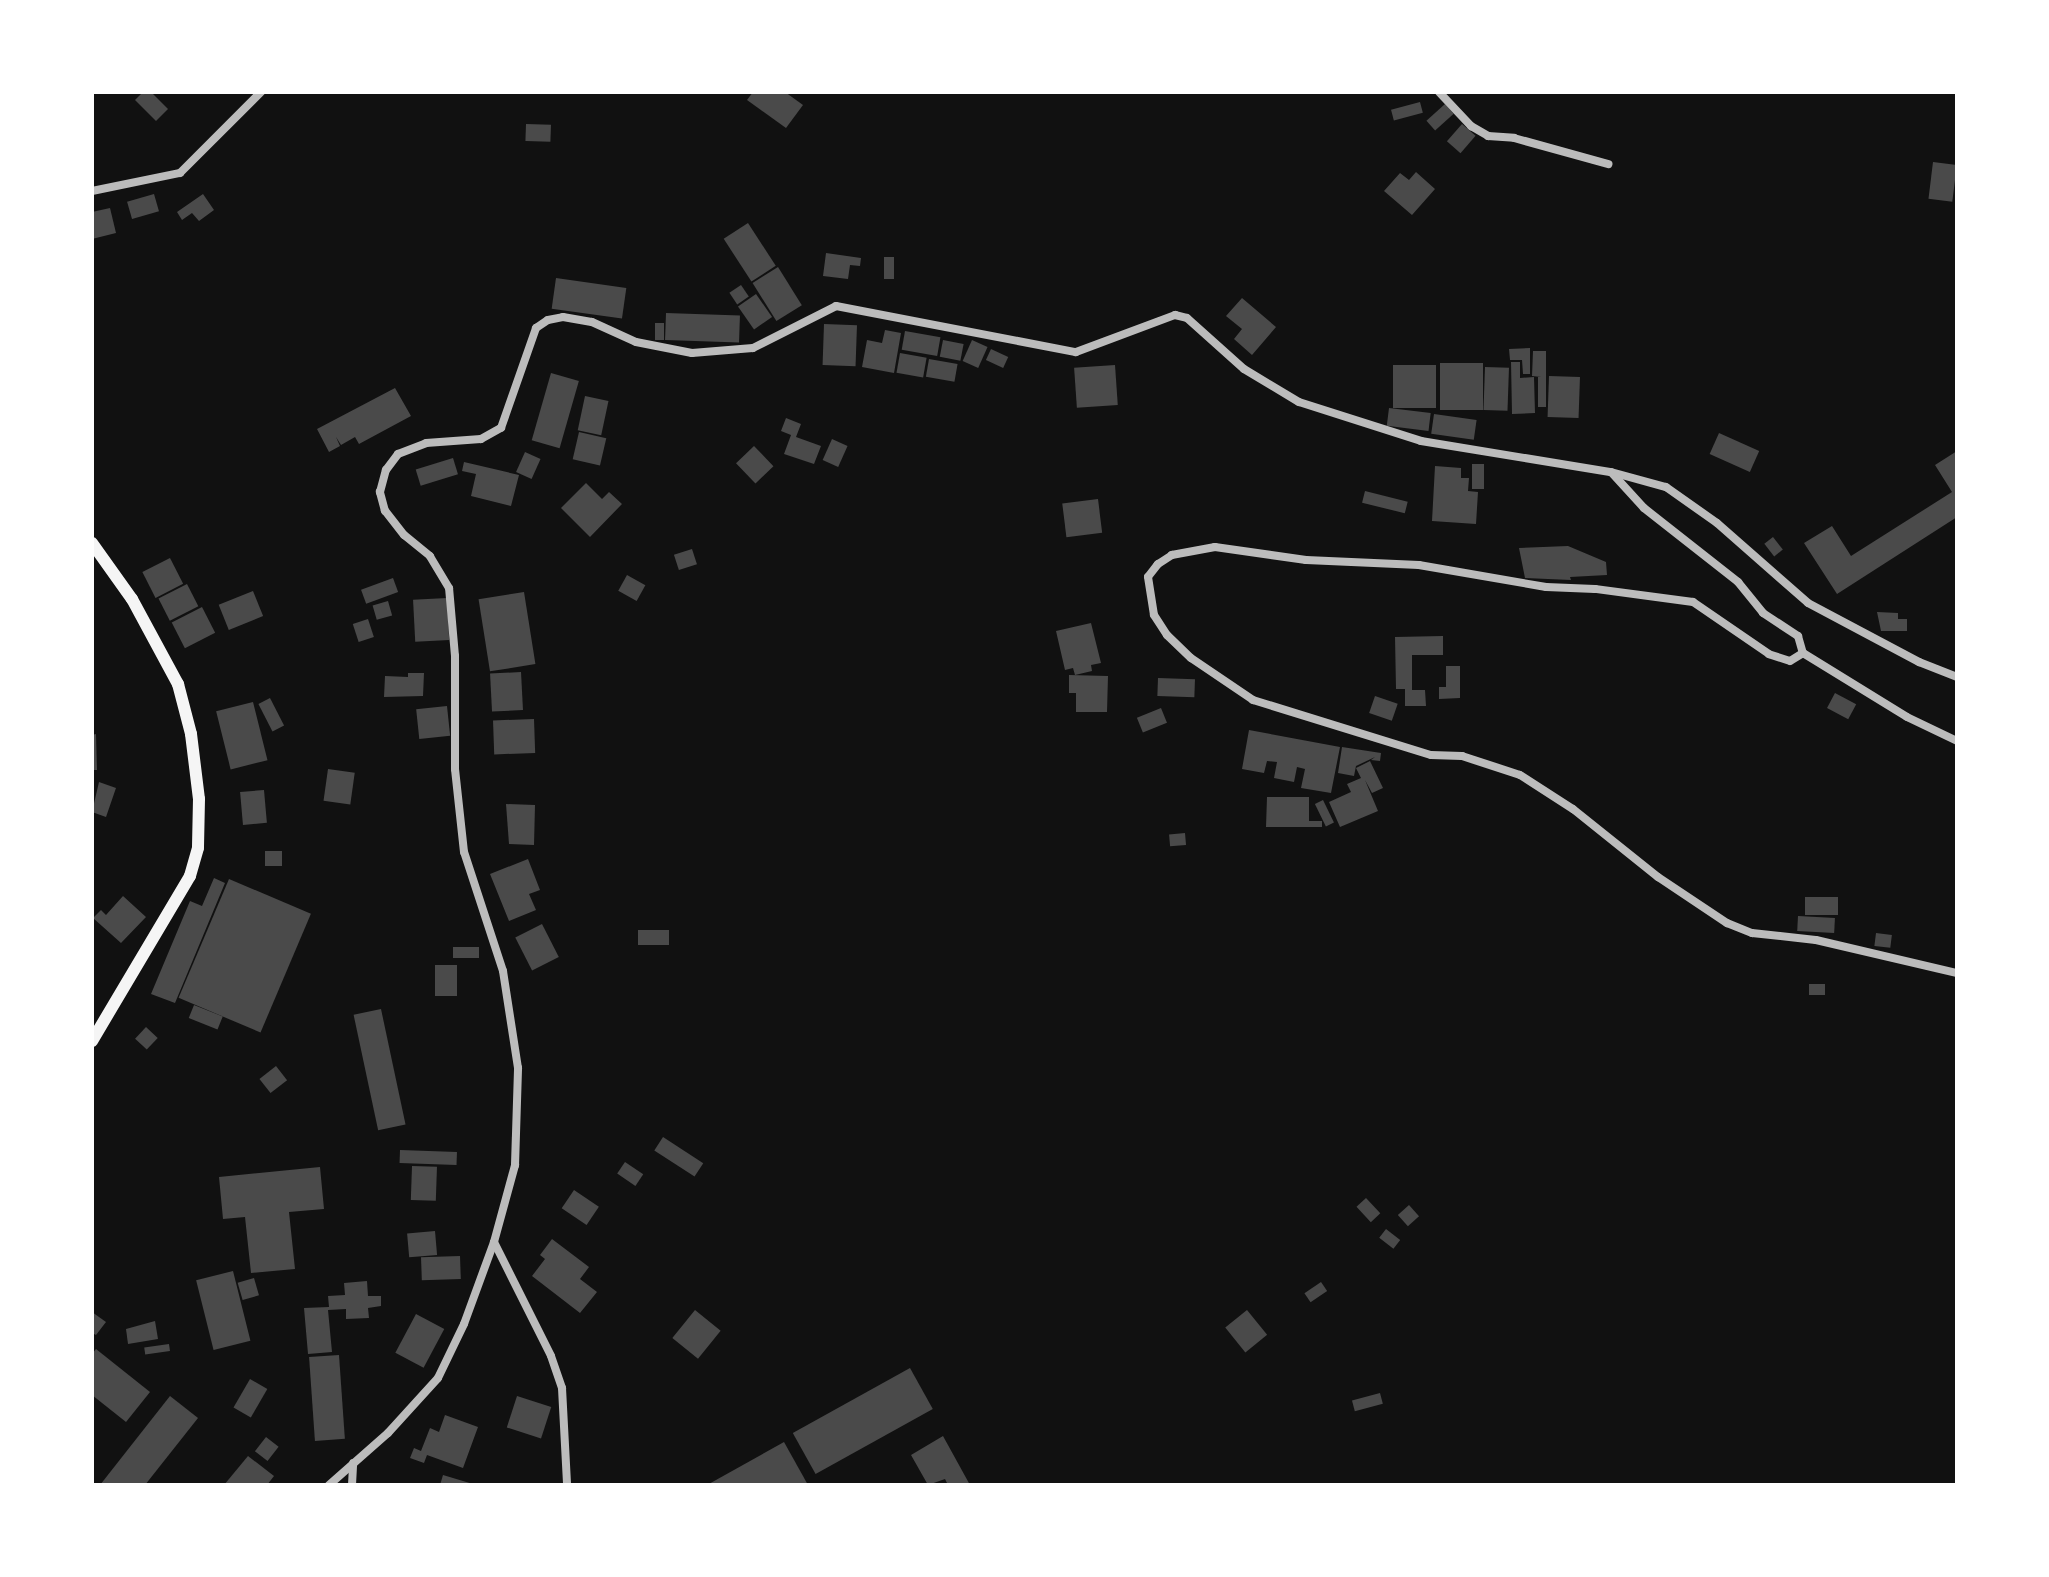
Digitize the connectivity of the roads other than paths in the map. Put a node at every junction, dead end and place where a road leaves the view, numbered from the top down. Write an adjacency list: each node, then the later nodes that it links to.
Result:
1 (261, 92): 4 (street)
2 (1439, 92): 3 (street)
3 (1608, 164)
4 (92, 191)
5 (1611, 472): 7 (street); 8 (street); 12 (street)
6 (92, 543): 11 (main road)
7 (1803, 653): 9 (street); 10 (street)
8 (1957, 677)
9 (1957, 741)
10 (1957, 973)
11 (92, 1041)
12 (494, 1242): 13 (street); 16 (street)
13 (353, 1463): 14 (street); 15 (street)
14 (329, 1485)
15 (352, 1485)
16 (567, 1485)

